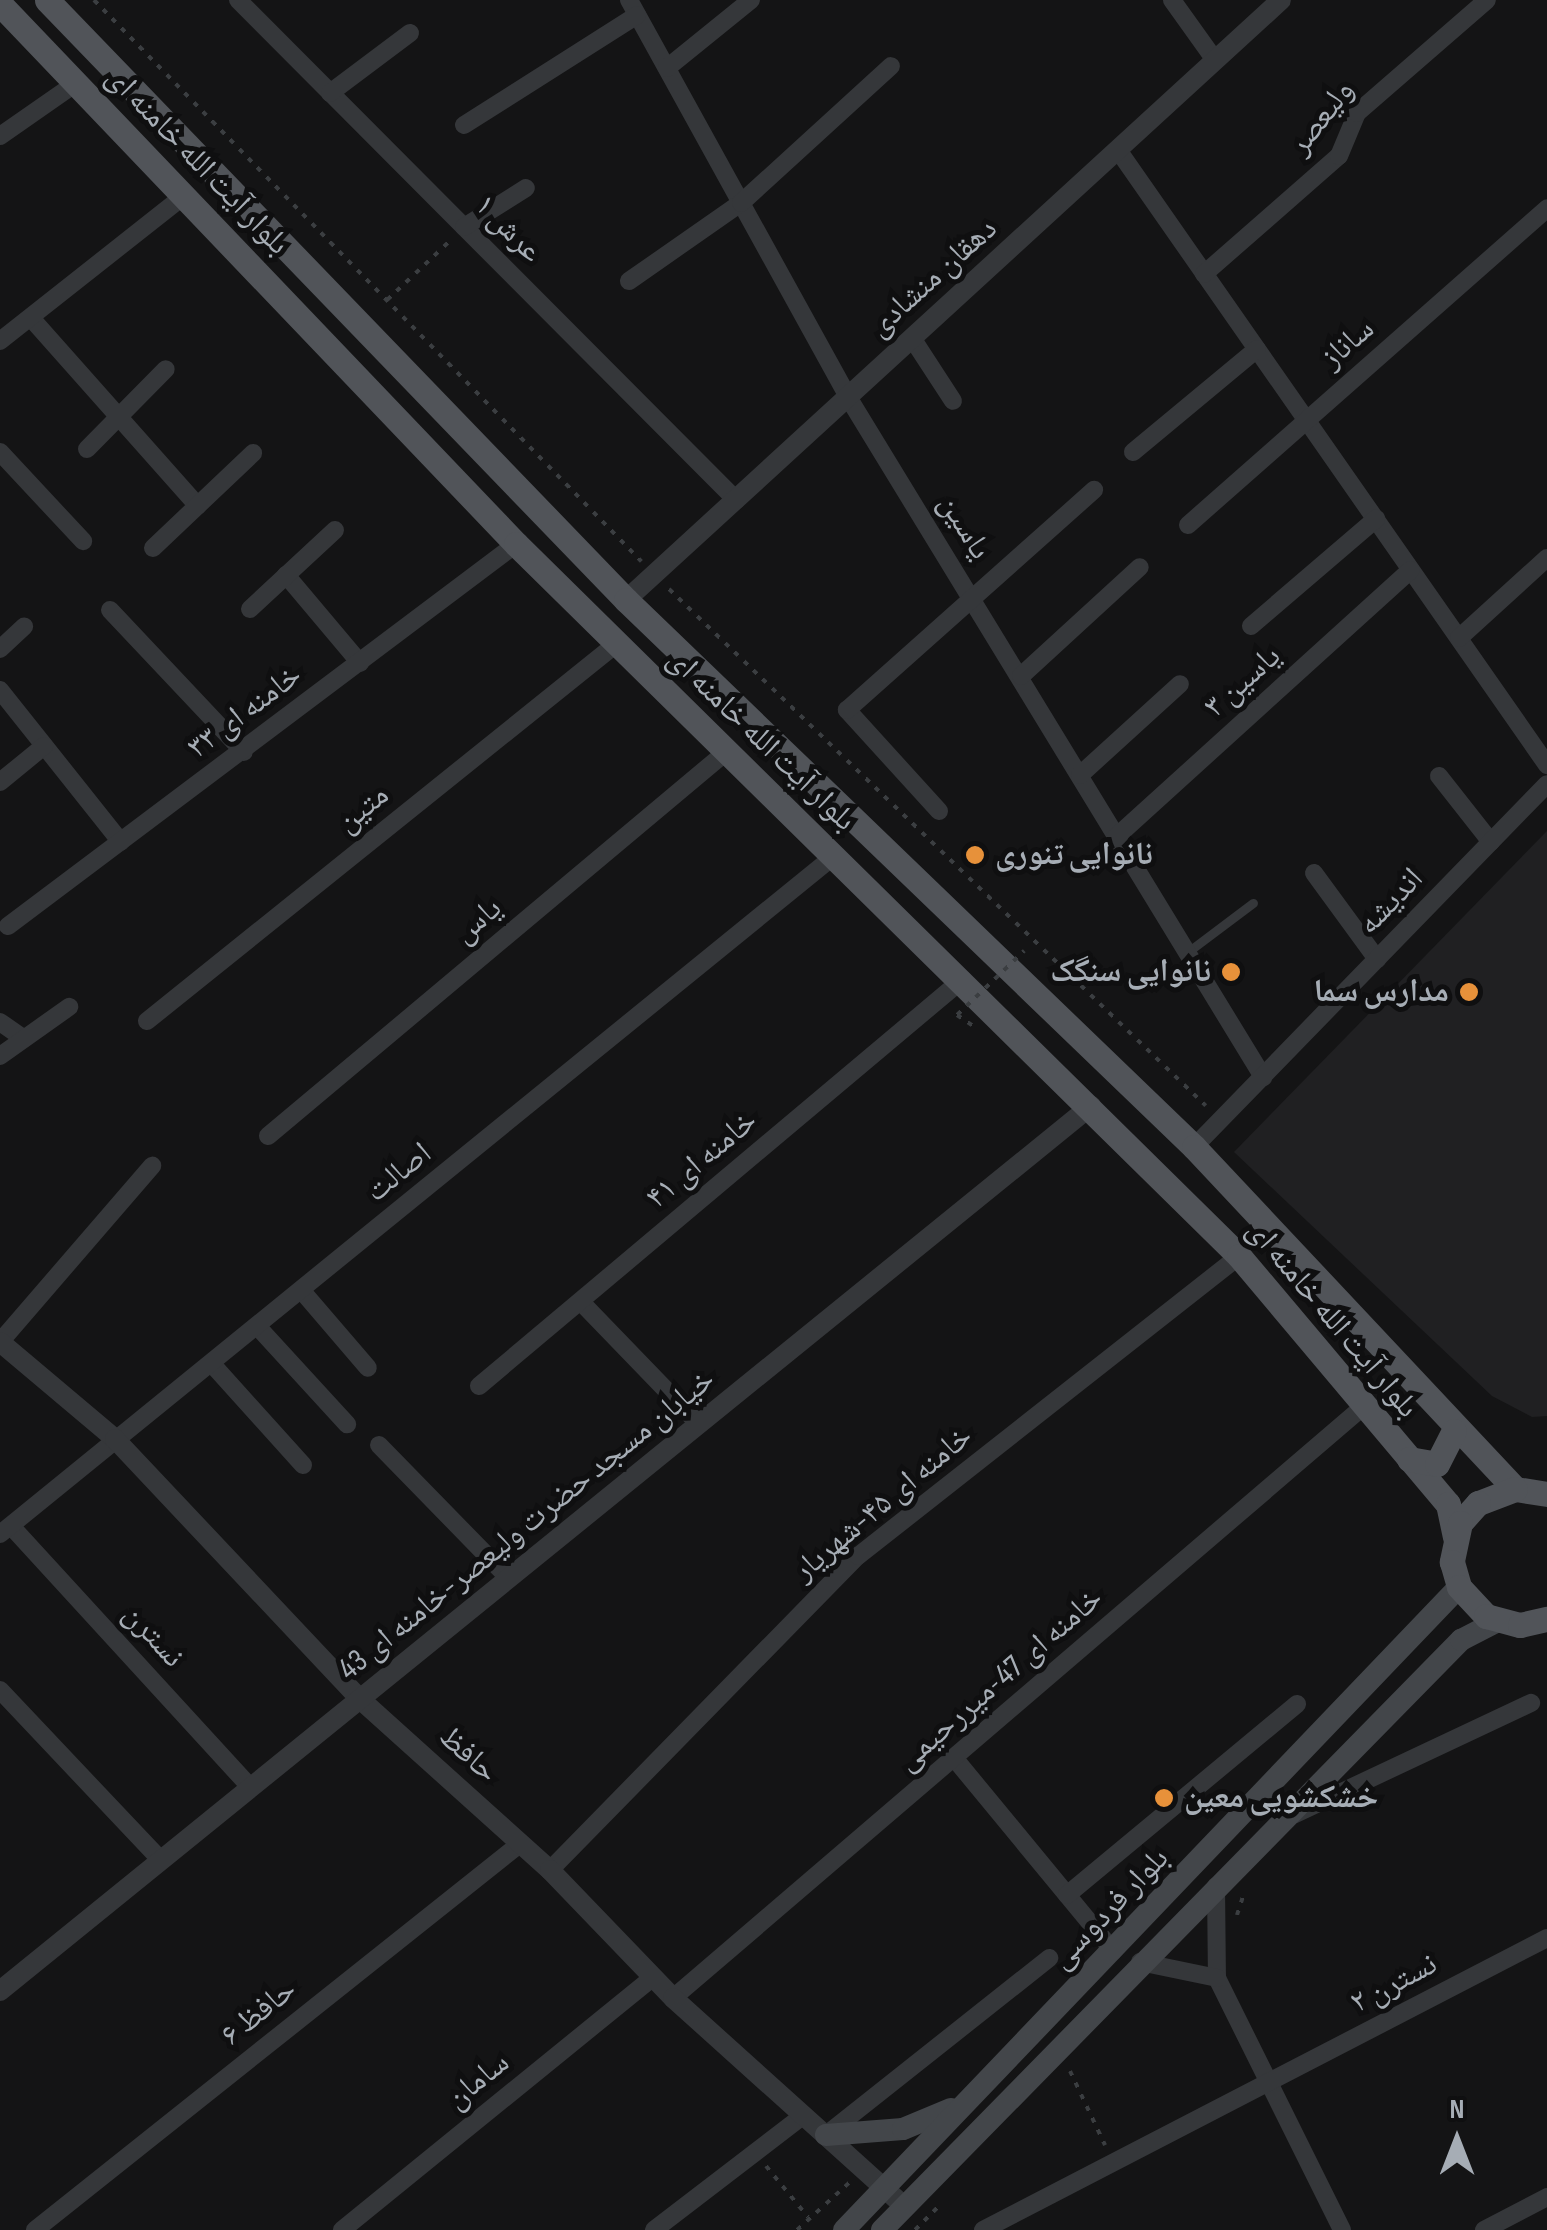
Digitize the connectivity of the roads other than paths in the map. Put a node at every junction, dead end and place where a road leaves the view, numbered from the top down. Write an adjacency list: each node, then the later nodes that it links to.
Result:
1 (48, 0): 51 (main road, بلوار آیت الله خامنه ای)
2 (751, 0): 12 (street)
3 (1172, 0): 10 (street)
4 (1282, 0): 10 (street, دهقان منشادی)
5 (1487, 0): 23 (street, ولیعصر)
6 (243, 2): 14 (street, عرش ۱)
7 (0, 4): 13 (main road, بلوار آیت الله خامنه ای)
8 (633, 7): 12 (street, یاسین); 15 (street)
9 (410, 33): 14 (street)
10 (1215, 60): 17 (street, دهقان منشادی)
11 (891, 66): 20 (street)
12 (666, 68): 20 (street, یاسین)
13 (76, 83): 16 (street); 19 (main road, بلوار آیت الله خامنه ای)
14 (330, 93): 22 (street, عرش ۱)
15 (464, 125)
16 (0, 136)
17 (1118, 150): 23 (street); 26 (street, دهقان منشادی)
18 (526, 188): 22 (street)
19 (186, 194): 25 (street); 45 (main road, بلوار آیت الله خامنه ای)
20 (740, 203): 24 (street); 30 (street, یاسین)
21 (1547, 208): 33 (street, ساناز)
22 (464, 227): 39 (street, عرش ۱)
23 (1204, 274): 28 (street)
24 (629, 282)
25 (31, 318): 27 (street); 32 (street)
26 (912, 338): 30 (street, دهقان منشادی); 31 (street)
27 (0, 341)
28 (1256, 349): 33 (street); 36 (street)
29 (166, 369): 32 (street)
30 (848, 397): 39 (street, دهقان منشادی); 52 (street, یاسین)
31 (953, 400)
32 (114, 420): 34 (street); 40 (street)
33 (1307, 420): 41 (street); 42 (street, ساناز)
34 (86, 449)
35 (0, 452): 44 (street)
36 (1133, 452)
37 (254, 453): 40 (street)
38 (1094, 490): 52 (street)
39 (736, 500): 51 (street, دهقان منشادی)
40 (198, 506): 46 (street)
41 (1376, 519): 49 (street); 55 (street)
42 (1188, 525)
43 (335, 530): 50 (street)
44 (83, 542)
45 (516, 544): 58 (main road, بلوار آیت الله خامنه ای); 60 (street, خامنه ای ۳۳)
46 (153, 548)
47 (1547, 558): 57 (street)
48 (1140, 567): 61 (street)
49 (1411, 570): 57 (street); 73 (street, یاسین ۳)
50 (286, 575): 53 (street); 60 (street)
51 (626, 600): 91 (main road, بلوار آیت الله خامنه ای)
52 (975, 602): 61 (street, یاسین); 72 (street)
53 (250, 609)
54 (110, 610): 65 (street)
55 (1251, 626)
56 (24, 628): 59 (street)
57 (1459, 638): 67 (street)
58 (616, 644): 66 (main road, بلوار آیت الله خامنه ای); 84 (street, متین)
59 (0, 649)
60 (360, 663): 65 (street, خامنه ای ۳۳)
61 (1021, 676): 68 (street, یاسین)
62 (1180, 684): 68 (street)
63 (0, 690): 64 (street)
64 (44, 746): 70 (street); 74 (street)
65 (244, 752): 74 (street, خامنه ای ۳۳)
66 (726, 752): 76 (main road, بلوار آیت الله خامنه ای); 90 (street, یاس)
67 (1547, 764)
68 (1080, 774): 73 (street, یاسین)
69 (1439, 776): 75 (street)
70 (0, 782)
71 (1547, 784): 75 (street, اندیشه)
72 (939, 812)
73 (1114, 838): 80 (street, یاسین)
74 (121, 842): 79 (street, خامنه ای ۳۳)
75 (1491, 842): 81 (street, اندیشه)
76 (834, 856): 82 (main road, بلوار آیت الله خامنه ای); 94 (street, اصالت)
77 (1314, 872): 81 (street)
78 (1253, 903): 80 (lane)
79 (8, 926)
80 (1190, 951): 88 (street, یاسین)
81 (1378, 958): 88 (street, اندیشه)
82 (963, 979): 89 (main road, بلوار آیت الله خامنه ای); 95 (street, خامنه ای ۴۱)
83 (70, 1007): 86 (street)
84 (147, 1021)
85 (0, 1022): 86 (street)
86 (24, 1039): 87 (street)
87 (0, 1056)
88 (1263, 1077): 91 (street, اندیشه)
89 (1091, 1106): 93 (main road, بلوار آیت الله خامنه ای); 103 (street, خیابان مسجد حضرت ولیعصر-خامنه ای 43)
90 (268, 1136)
91 (1194, 1148): 104 (main road, بلوار آیت الله خامنه ای)
92 (152, 1166): 97 (street)
93 (1239, 1256): 101 (main road, بلوار آیت الله خامنه ای); 125 (street, خامنه ای ۴۵-شهریار)
94 (302, 1291): 96 (street, اصالت); 99 (street)
95 (582, 1302): 100 (street, خامنه ای ۴۱); 103 (street)
96 (258, 1327): 98 (street, اصالت); 102 (street)
97 (0, 1342): 105 (street, حافظ)
98 (212, 1364): 105 (street, اصالت); 108 (street)
99 (368, 1368)
100 (480, 1386)
101 (1365, 1405): 107 (main road, بلوار آیت الله خامنه ای); 120 (street, خامنه ای 47-میررحیمی)
102 (347, 1424)
103 (699, 1424): 112 (street, خیابان مسجد حضرت ولیعصر-خامنه ای 43)
104 (1454, 1431): 107 (main road); 109 (main road, بلوار آیت الله خامنه ای)
105 (115, 1438): 110 (street, اصالت); 117 (street, حافظ)
106 (379, 1445): 112 (street)
107 (1409, 1459): 111 (main road, بلوار آیت الله خامنه ای)
108 (303, 1465)
109 (1537, 1489): 111 (main road)
110 (5, 1530): 121 (street, نسترن)
111 (1455, 1536): 113 (main road, بلوار آیت الله خامنه ای)
112 (510, 1578): 117 (street, خیابان مسجد حضرت ولیعصر-خامنه ای 43)
113 (1459, 1587): 115 (main road); 129 (main road, بلوار فردوسی)
114 (1547, 1619): 115 (main road)
115 (1498, 1621): 122 (main road, بلوار فردوسی)
116 (0, 1690): 124 (street)
117 (360, 1699): 121 (street, خیابان مسجد حضرت ولیعصر-خامنه ای 43); 123 (street, حافظ)
118 (1531, 1703): 122 (street)
119 (1297, 1704): 127 (street)
120 (955, 1759): 127 (street); 135 (street, خامنه ای 47-میررحیمی)
121 (251, 1788): 124 (street, خیابان مسجد حضرت ولیعصر-خامنه ای 43)
122 (1281, 1821): 126 (main road, بلوار فردوسی)
123 (521, 1843): 125 (street, حافظ); 143 (street, حافظ ۶)
124 (162, 1860): 134 (street, خیابان مسجد حضرت ولیعصر-خامنه ای 43)
125 (550, 1870): 132 (street, حافظ)
126 (1216, 1885): 131 (main road, بلوار فردوسی); 133 (street)
127 (1067, 1895): 129 (street)
128 (1547, 1938): 136 (street, نسترن ۲)
129 (1114, 1951): 137 (main road, بلوار فردوسی)
130 (1049, 1958): 139 (street)
131 (1140, 1962): 133 (street); 142 (main road, بلوار فردوسی)
132 (652, 1978): 135 (street, حافظ); 144 (street, سامان)
133 (1217, 1978): 136 (street)
134 (5, 1979)
135 (673, 1998): 138 (street, حافظ)
136 (1270, 2082): 148 (street, نسترن ۲); 149 (street)
137 (975, 2094): 139 (main road); 140 (main road, بلوار فردوسی)
138 (801, 2117): 139 (street, حافظ); 145 (street)
139 (826, 2135): 140 (street, حافظ)
140 (885, 2189): 142 (street, حافظ); 146 (main road, بلوار فردوسی)
141 (1547, 2197): 150 (street)
142 (904, 2206): 147 (main road, بلوار فردوسی)
143 (35, 2230)
144 (342, 2230)
145 (654, 2230)
146 (844, 2230)
147 (882, 2230)
148 (983, 2230)
149 (1342, 2230)
150 (1484, 2230)

